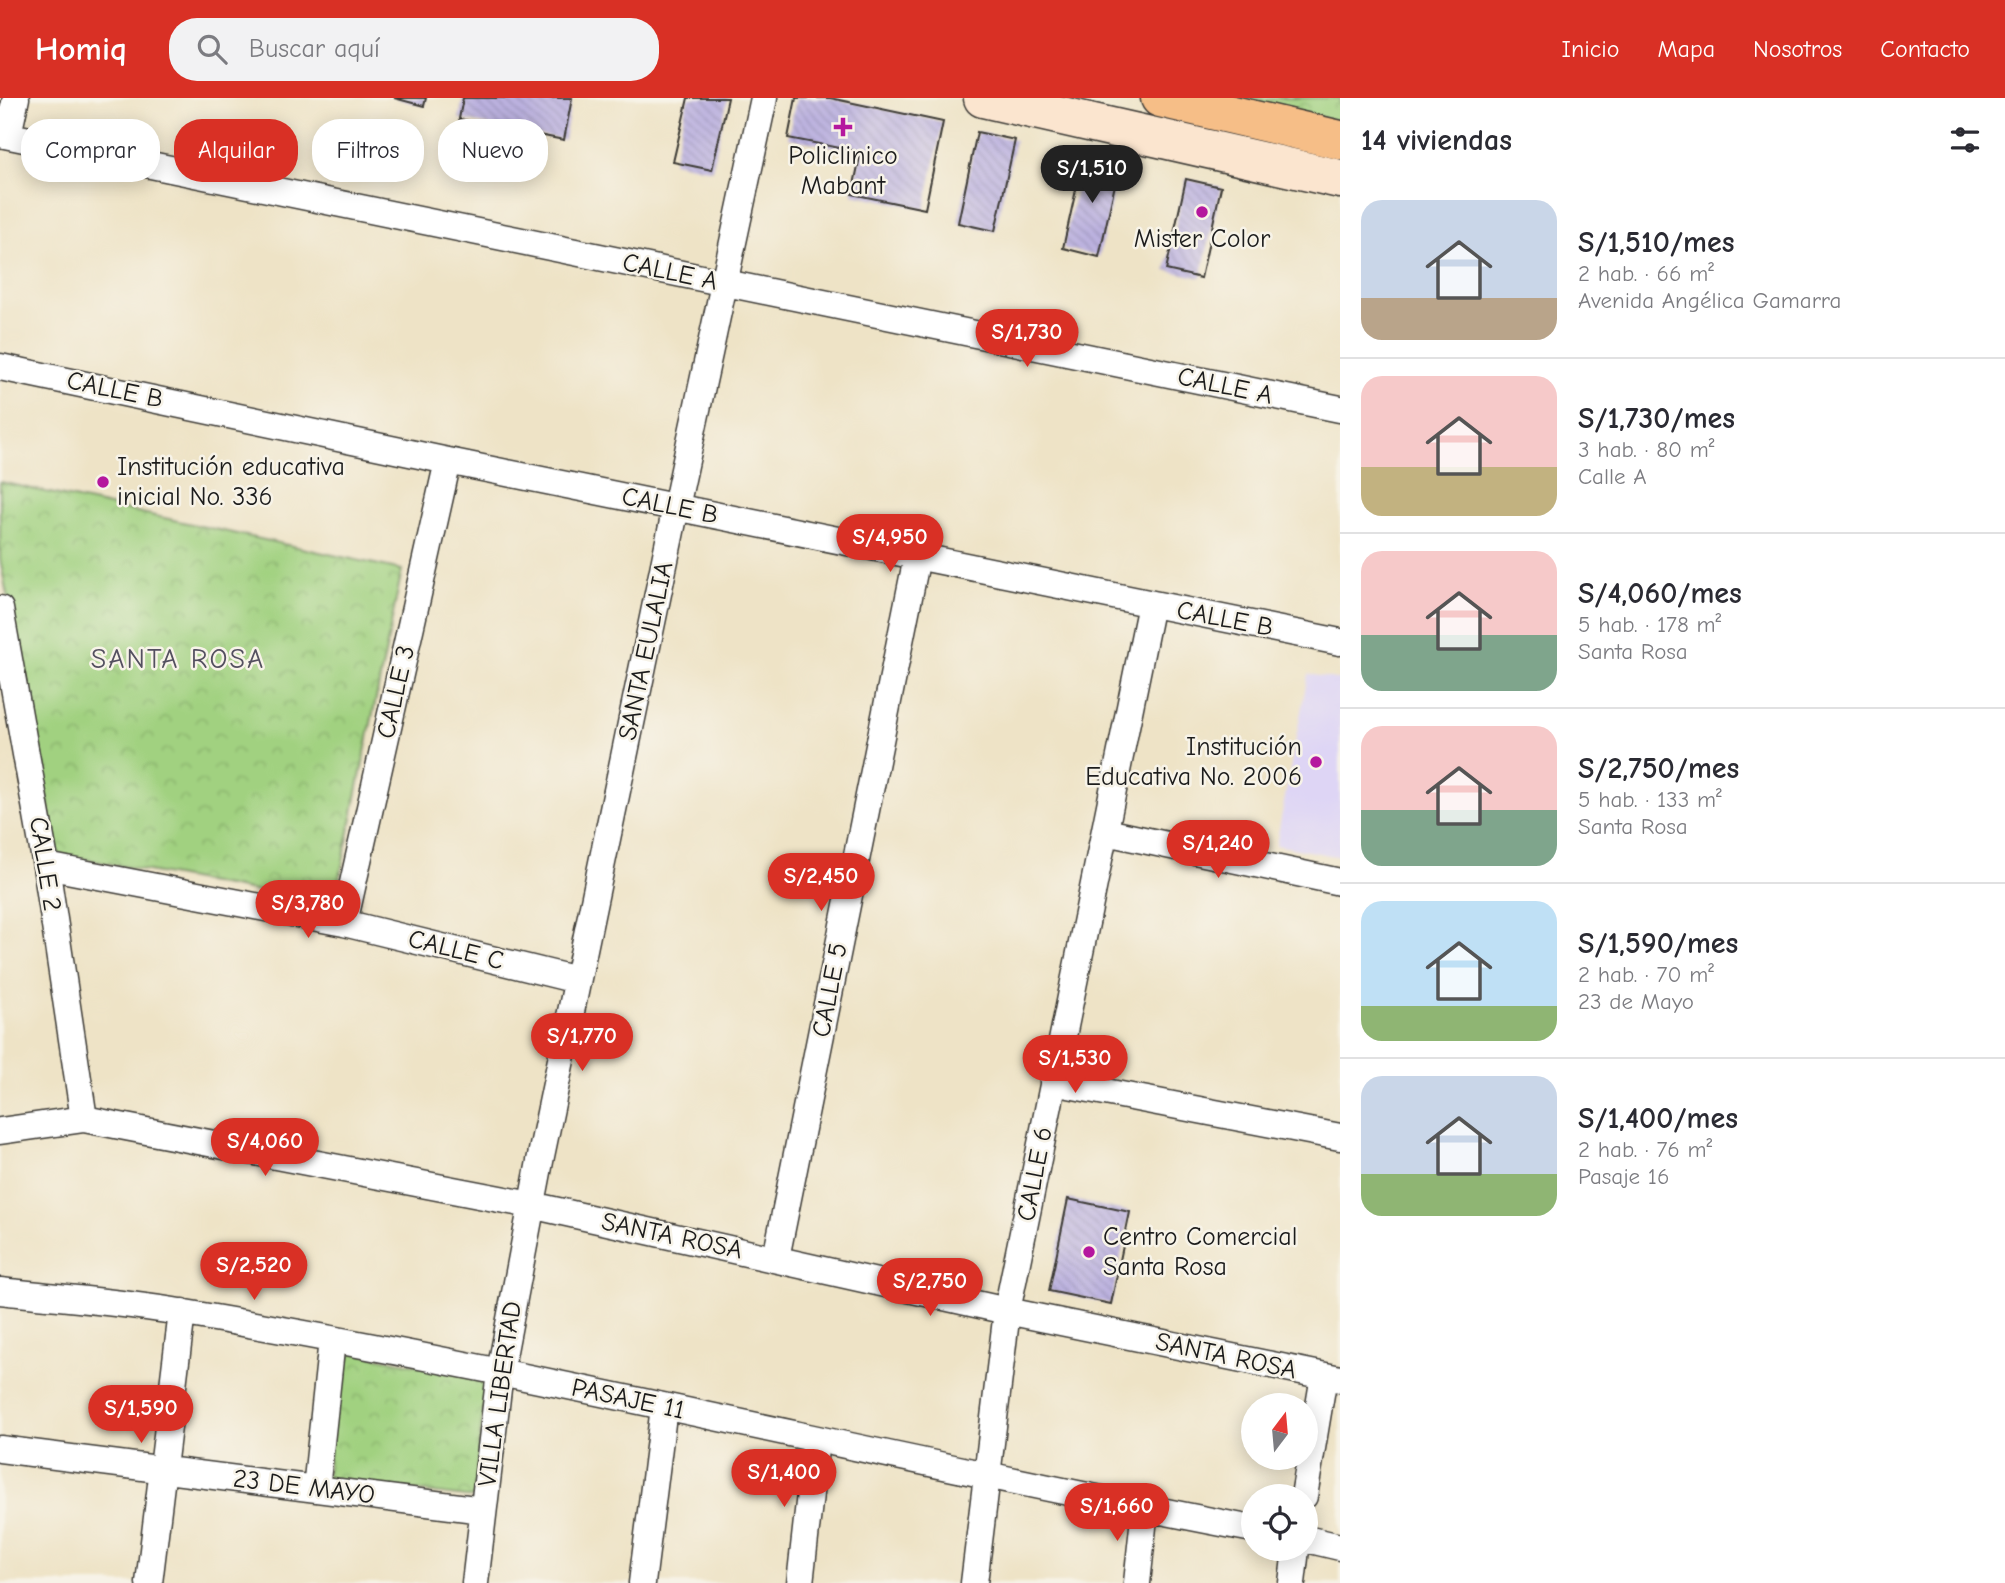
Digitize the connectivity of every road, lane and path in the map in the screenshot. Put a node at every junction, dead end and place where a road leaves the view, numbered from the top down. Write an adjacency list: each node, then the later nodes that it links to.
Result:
1 (16, 98): 5 (street)
2 (764, 98): 8 (street, SANTA EULALIA)
3 (983, 98): 7 (main road)
4 (1160, 98): 6 (main road)
5 (4, 134): 8 (street, CALLE A)
6 (1340, 139)
7 (1340, 179)
8 (723, 283): 10 (street, CALLE A); 12 (street, SANTA EULALIA)
9 (0, 367): 11 (street, CALLE B)
10 (1340, 409)
11 (447, 461): 12 (street, CALLE B); 20 (street, CALLE 3)
12 (676, 507): 13 (street, CALLE B); 21 (street, SANTA EULALIA)
13 (917, 557): 14 (street, CALLE B); 27 (street, CALLE 5)
14 (1151, 604): 16 (street, CALLE B); 17 (street, CALLE 6)
15 (0, 609): 18 (street, CALLE 2)
16 (1340, 642)
17 (1106, 832): 19 (street); 22 (street, CALLE 6)
18 (46, 866): 20 (street, CALLE C); 23 (street, CALLE 2)
19 (1340, 882)
20 (344, 923): 21 (street, CALLE C)
21 (577, 980): 26 (street, SANTA EULALIA)
22 (1053, 1082): 25 (street); 29 (street, CALLE 6)
23 (84, 1119): 24 (street, SANTA ROSA); 26 (street, SANTA ROSA)
24 (0, 1131)
25 (1340, 1137)
26 (531, 1205): 27 (street, SANTA ROSA); 32 (street, VILLA LIBERTAD)
27 (775, 1258): 29 (street, SANTA ROSA)
28 (0, 1291): 30 (street, PASAJE 11)
29 (1007, 1311): 33 (street, SANTA ROSA); 38 (street, CALLE 6)
30 (182, 1312): 31 (street, PASAJE 11); 37 (street)
31 (332, 1340): 32 (street, PASAJE 11); 40 (street)
32 (500, 1372): 34 (street, PASAJE 11); 42 (street, VILLA LIBERTAD)
33 (1332, 1378): 39 (street)
34 (664, 1406): 35 (street, PASAJE 11); 49 (street)
35 (816, 1440): 38 (street, PASAJE 11); 50 (street)
36 (0, 1449): 37 (street, 23 DE MAYO)
37 (162, 1468): 40 (street, 23 DE MAYO); 47 (street)
38 (986, 1476): 41 (street, PASAJE 11); 51 (street, CALLE 6)
39 (1307, 1484)
40 (316, 1489): 42 (street, 23 DE MAYO)
41 (1145, 1508): 43 (street, PASAJE 11); 52 (street)
42 (483, 1510): 48 (street, VILLA LIBERTAD)
43 (1241, 1526)
44 (1318, 1542): 45 (street)
45 (1340, 1547)
46 (1295, 1561): 53 (street)
47 (149, 1583)
48 (475, 1583)
49 (642, 1583)
50 (800, 1583)
51 (974, 1583)
52 (1137, 1583)
53 (1292, 1583)

